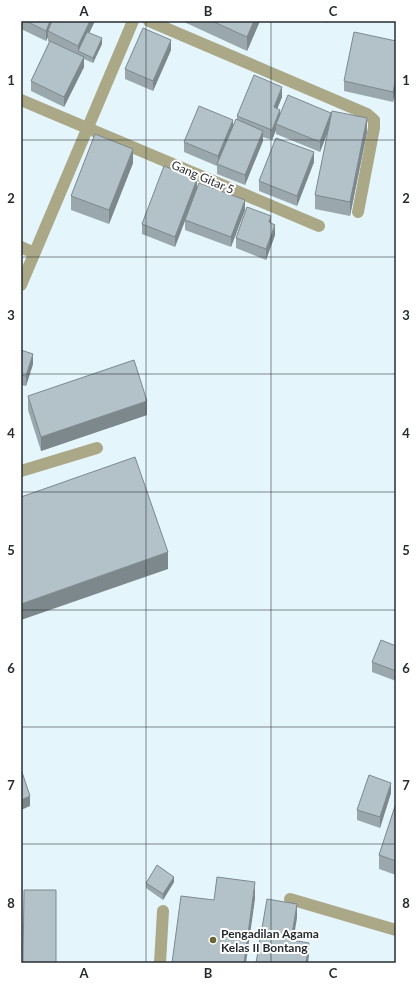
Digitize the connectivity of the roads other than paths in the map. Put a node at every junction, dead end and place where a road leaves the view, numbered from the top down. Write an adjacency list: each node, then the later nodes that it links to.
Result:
1 (133, 21): 4 (street)
2 (149, 21): 5 (street)
3 (21, 100): 4 (street, Gang Gitar 5)
4 (82, 126): 6 (street, Gang Gitar 5); 7 (street)
5 (358, 212)
6 (319, 226)
7 (28, 250): 8 (street)
8 (21, 285)
9 (97, 448): 10 (street)
10 (21, 471)
11 (290, 899): 13 (street)
12 (162, 911): 14 (street)
13 (396, 930)
14 (160, 963)

